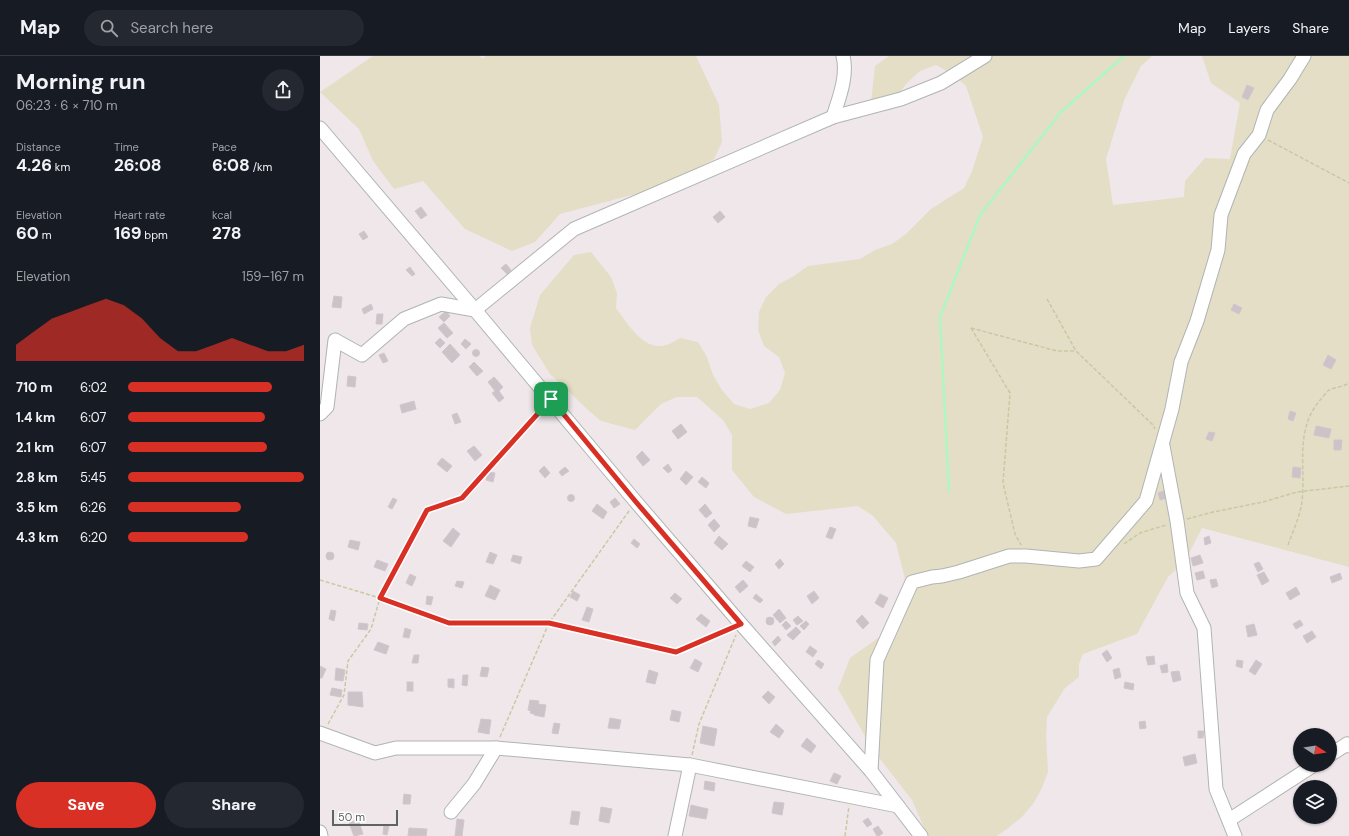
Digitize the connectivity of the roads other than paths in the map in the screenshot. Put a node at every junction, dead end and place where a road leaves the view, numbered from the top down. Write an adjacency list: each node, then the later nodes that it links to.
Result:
1 (843, 56): 4 (street)
2 (985, 56): 4 (street)
3 (1304, 56): 8 (street)
4 (833, 117): 6 (street)
5 (320, 128): 6 (street)
6 (475, 310): 7 (street); 14 (street)
7 (320, 414)
8 (1162, 443): 14 (street); 18 (street)
9 (321, 734): 11 (street)
10 (1349, 746): 12 (street)
11 (496, 748): 13 (street); 17 (street)
12 (1337, 750)
13 (690, 765): 16 (street); 21 (street)
14 (871, 771): 16 (street)
15 (1303, 772): 18 (street)
16 (898, 806): 22 (street)
17 (451, 812)
18 (1229, 820): 23 (street)
19 (320, 832): 20 (street)
20 (322, 836)
21 (675, 836)
22 (921, 836)
23 (1235, 836)

